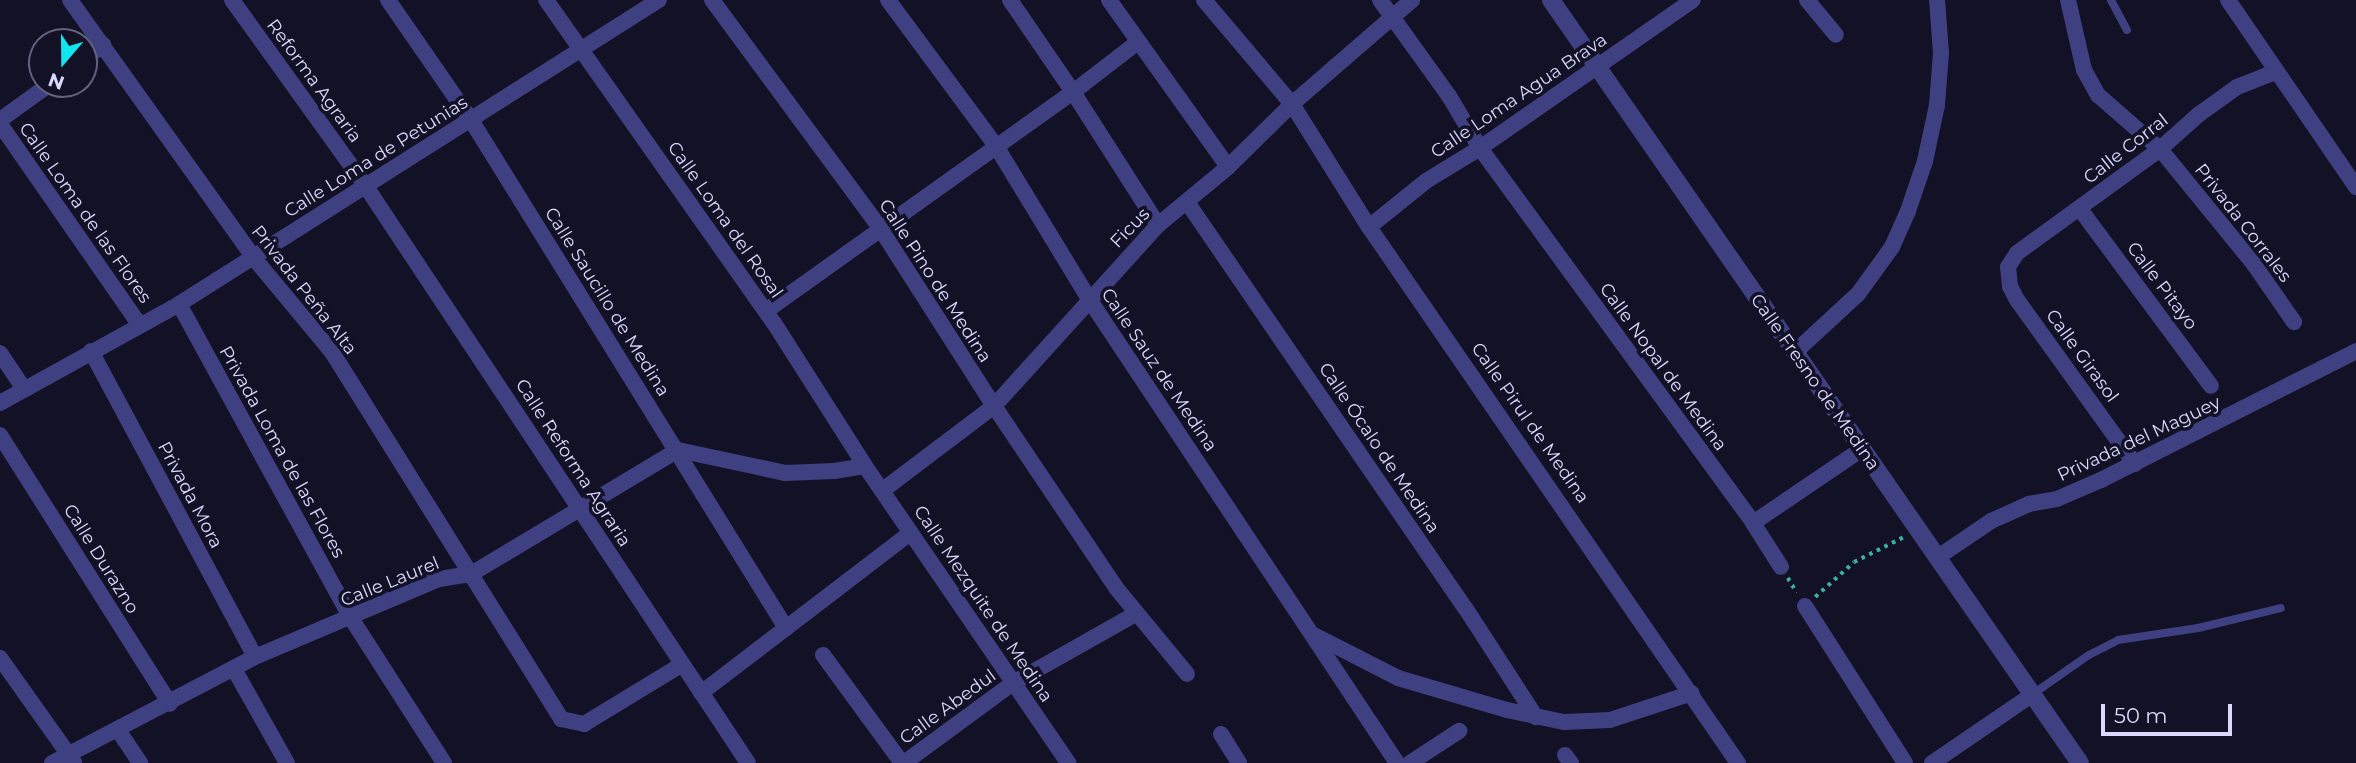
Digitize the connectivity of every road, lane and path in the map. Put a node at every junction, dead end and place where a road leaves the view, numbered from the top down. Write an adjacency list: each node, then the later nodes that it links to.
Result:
1 (70, 0): 24 (street, Privada Peña Alta)
2 (232, 0): 38 (street, Reforma Agraria)
3 (388, 0): 32 (street, Calle Saucillo de Medina)
4 (546, 0): 26 (street, Calle Loma del Rosal)
5 (659, 0): 26 (street, Calle Loma de Petunias)
6 (712, 0): 44 (street, Calle Pino de Medina)
7 (888, 0): 34 (street, Calle Sauz de Medina)
8 (1010, 0): 29 (street)
9 (1109, 0): 23 (street)
10 (1204, 0): 31 (street, Calle Pirul de Medina)
11 (1380, 0): 20 (street, Calle Nopal de Medina)
12 (1412, 0): 20 (street, Ficus)
13 (1551, 0): 27 (street, Calle Fresno de Medina)
14 (1693, 0): 27 (street, Calle Loma Agua Brava)
15 (1807, 0): 22 (street)
16 (1937, 0): 55 (street)
17 (2068, 0): 36 (street)
18 (2110, 0): 21 (lane)
19 (2228, 0): 28 (street)
20 (1393, 15): 31 (street, Ficus); 35 (street, Calle Nopal de Medina)
21 (2127, 30)
22 (1836, 35)
23 (1138, 42): 29 (street); 37 (street)
24 (103, 46): 25 (street); 45 (street, Privada Peña Alta)
25 (98, 49)
26 (581, 50): 32 (street, Calle Loma de Petunias); 49 (street, Calle Loma del Rosal)
27 (1598, 66): 35 (street, Calle Loma Agua Brava); 55 (street, Calle Fresno de Medina)
28 (2275, 72): 36 (street, Calle Corral); 39 (street)
29 (1073, 92): 34 (street); 42 (street)
30 (32, 98): 33 (street)
31 (1292, 103): 37 (street, Ficus); 43 (street, Calle Pirul de Medina)
32 (471, 120): 38 (street, Calle Loma de Petunias); 62 (street, Calle Saucillo de Medina)
33 (0, 122): 51 (street, Calle Loma de las Flores)
34 (996, 146): 44 (street); 47 (street, Calle Sauz de Medina)
35 (1480, 148): 43 (street, Calle Loma Agua Brava); 67 (street, Calle Nopal de Medina)
36 (2160, 149): 41 (street, Calle Corral); 50 (street, Privada Corrales)
37 (1228, 167): 40 (street, Ficus)
38 (365, 185): 45 (street, Calle Loma de Petunias); 66 (street, Calle Reforma Agraria)
39 (2356, 187)
40 (1187, 202): 42 (street, Ficus); 90 (street, Calle Ócalo de Medina)
41 (2080, 209): 46 (street, Calle Corral); 56 (street, Calle Pitayo)
42 (1158, 225): 47 (street, Ficus)
43 (1369, 227): 87 (street, Calle Pirul de Medina)
44 (880, 228): 49 (street); 59 (street, Calle Pino de Medina)
45 (253, 257): 48 (street, Calle Loma de Petunias); 72 (street, Privada Peña Alta)
46 (2008, 267): 63 (street, Calle Girasol)
47 (1089, 299): 59 (street, Ficus); 78 (street, Calle Sauz de Medina)
48 (179, 304): 51 (street, Calle Loma de Petunias); 76 (street, Privada Loma de las Flores)
49 (766, 311): 64 (street, Calle Loma del Rosal)
50 (2294, 322)
51 (139, 324): 52 (street, Calle Loma de Petunias)
52 (90, 351): 57 (street, Calle Loma de Petunias); 80 (street, Privada Mora)
53 (2356, 351): 63 (street, Privada del Maguey)
54 (0, 353): 57 (street)
55 (1794, 353): 61 (street, Calle Fresno de Medina)
56 (2211, 386)
57 (24, 389): 58 (street, Calle Loma de Petunias)
58 (0, 403)
59 (994, 406): 65 (street, Ficus); 75 (street, Calle Pino de Medina)
60 (0, 435): 89 (street, Calle Durazno)
61 (1862, 449): 67 (street); 68 (street, Calle Fresno de Medina)
62 (678, 450): 64 (street); 66 (street, Calle Laurel); 77 (street, Calle Saucillo de Medina)
63 (2135, 464): 70 (street, Privada del Maguey)
64 (865, 466): 65 (street, Calle Mezquite de Medina)
65 (883, 490): 69 (street, Calle Mezquite de Medina)
66 (581, 510): 72 (street, Calle Laurel); 82 (street, Calle Reforma Agraria)
67 (1753, 523): 71 (street, Calle Nopal de Medina)
68 (1918, 530): 70 (street, Calle Fresno de Medina); 73 (path)
69 (910, 533): 77 (street); 85 (street, Calle Mezquite de Medina)
70 (1938, 557): 88 (street, Calle Fresno de Medina)
71 (1781, 567): 73 (path)
72 (471, 574): 76 (street, Calle Laurel); 82 (street, Privada Peña Alta)
73 (1805, 606): 106 (street)
74 (2281, 608): 88 (lane)
75 (1137, 613): 84 (street, Calle Pino de Medina); 85 (street, Calle Abedul)
76 (351, 618): 80 (street, Calle Laurel); 98 (street)
77 (786, 628): 86 (street)
78 (1311, 632): 90 (street); 103 (street, Calle Sauz de Medina)
79 (822, 655): 100 (street)
80 (255, 657): 83 (street, Calle Laurel)
81 (0, 658): 94 (street)
82 (681, 665): 86 (street, Calle Reforma Agraria)
83 (234, 669): 89 (street, Calle Laurel); 97 (street)
84 (1187, 674)
85 (1013, 683): 100 (street, Calle Abedul); 101 (street, Calle Mezquite de Medina)
86 (701, 693): 99 (street, Calle Reforma Agraria)
87 (1692, 693): 90 (street); 105 (street, Calle Pirul de Medina)
88 (2033, 694): 107 (street); 108 (street, Calle Fresno de Medina)
89 (170, 704): 91 (street, Calle Laurel)
90 (1536, 717)
91 (118, 730): 94 (street, Calle Laurel); 96 (street)
92 (1459, 731): 104 (street)
93 (1221, 734): 102 (street)
94 (72, 759): 95 (street, Calle Laurel)
95 (52, 763)
96 (140, 763)
97 (287, 763)
98 (444, 763)
99 (748, 763)
100 (903, 763)
101 (1068, 763)
102 (1239, 763)
103 (1397, 763)
104 (1410, 763)
105 (1738, 763)
106 (1905, 763)
107 (1933, 763)
108 (2080, 763)

